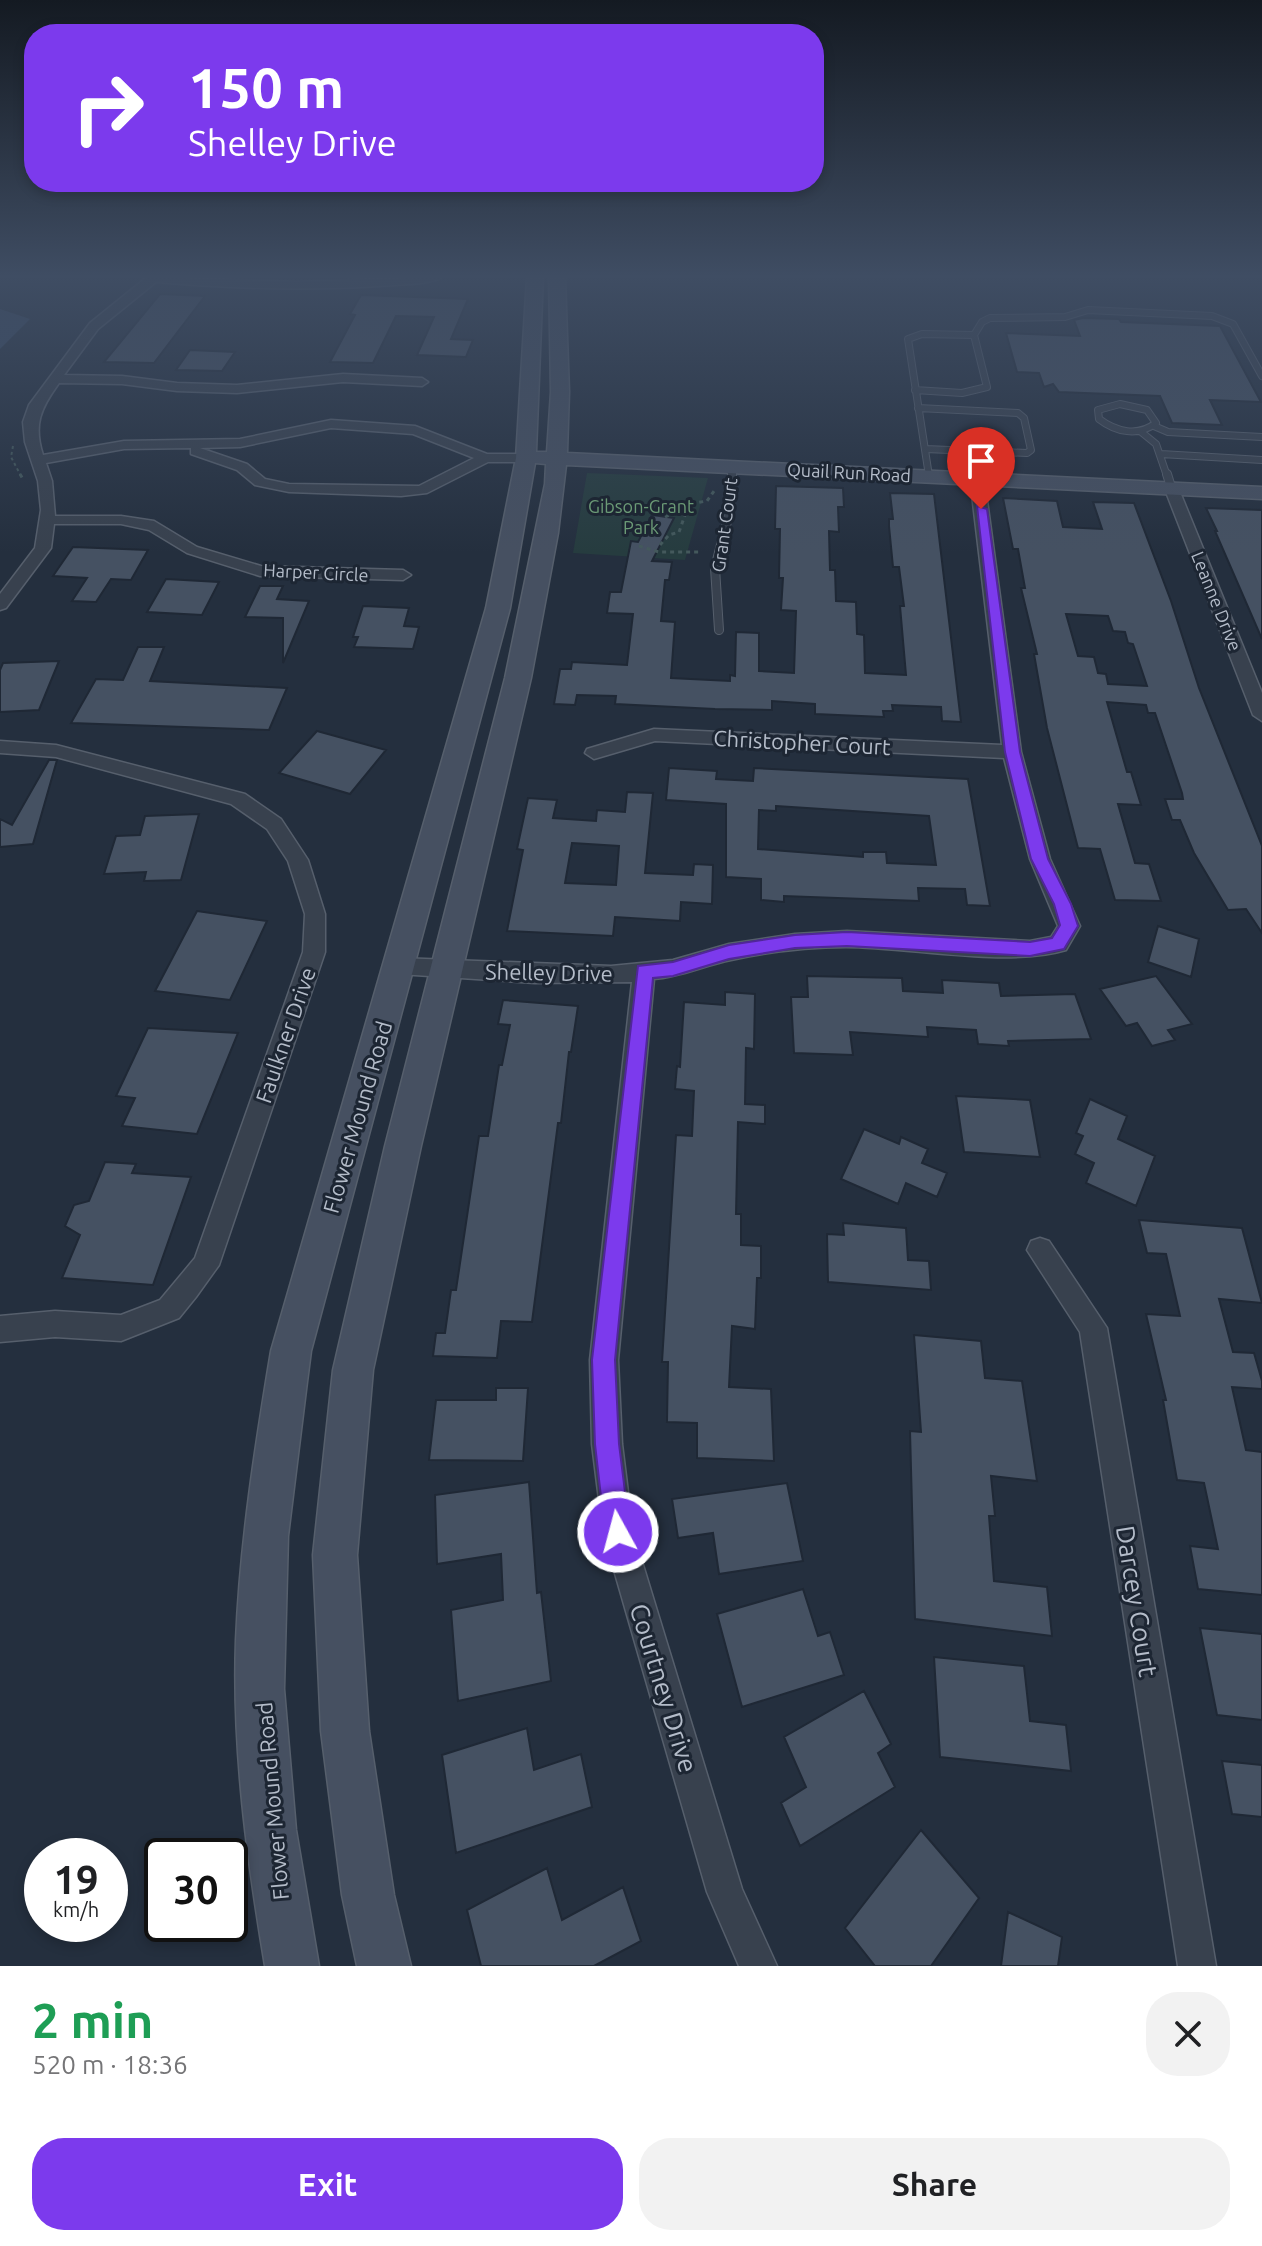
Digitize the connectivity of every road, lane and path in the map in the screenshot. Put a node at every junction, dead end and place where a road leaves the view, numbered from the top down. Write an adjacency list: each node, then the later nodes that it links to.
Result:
1 (63, 369): 6 (street)
2 (530, 369): 18 (main road, Flower Mound Road)
3 (559, 369): 20 (main road)
4 (912, 369): 8 (lane)
5 (982, 369): 8 (lane)
6 (56, 379): 7 (street); 21 (street)
7 (422, 382)
8 (915, 390): 9 (lane)
9 (918, 408): 15 (lane); 15 (lane)
10 (1154, 426): 11 (lane); 11 (lane); 12 (lane)
11 (1140, 431): 16 (lane)
12 (1262, 437)
13 (240, 443): 14 (street, Quail Run Road); 17 (street, Quail Run Road); 19 (street)
14 (175, 445): 19 (street, Quail Run Road); 21 (street, Quail Run Road)
15 (925, 449): 24 (lane)
16 (1161, 454): 22 (lane); 27 (lane)
17 (485, 458): 18 (street, Quail Run Road); 19 (street, Quail Run Road)
18 (526, 458): 20 (main road, Quail Run Road); 42 (main road, Flower Mound Road)
19 (225, 459)
20 (557, 459): 23 (main road, Quail Run Road); 43 (main road)
21 (38, 460): 31 (street)
22 (1262, 460)
23 (732, 467): 24 (main road, Quail Run Road); 37 (lane, Grant Court)
24 (929, 476): 25 (main road, Quail Run Road)
25 (977, 478): 27 (main road, Quail Run Road); 40 (street)
26 (715, 486): 29 (path)
27 (1171, 487): 28 (main road, Quail Run Road); 38 (street, Leanne Drive)
28 (1262, 493)
29 (685, 514): 30 (path); 33 (path)
30 (665, 517)
31 (47, 520): 35 (street, Harper Circle); 36 (street)
32 (639, 546): 33 (path)
33 (653, 549): 34 (path)
34 (700, 552)
35 (403, 575)
36 (0, 605)
37 (719, 630)
38 (1262, 715)
39 (0, 747): 46 (street, Faulkner Drive)
40 (1012, 752): 41 (street, Christopher Court); 44 (street, Shelley Drive)
41 (594, 753)
42 (399, 966): 43 (street, Shelley Drive); 47 (main road, Flower Mound Road)
43 (446, 970): 44 (street, Shelley Drive); 48 (main road)
44 (644, 971): 49 (street, Courtney Drive)
45 (1040, 1250): 50 (street, Darcey Court)
46 (0, 1329)
47 (292, 1966)
48 (384, 1966)
49 (758, 1966)
50 (1197, 1966)

